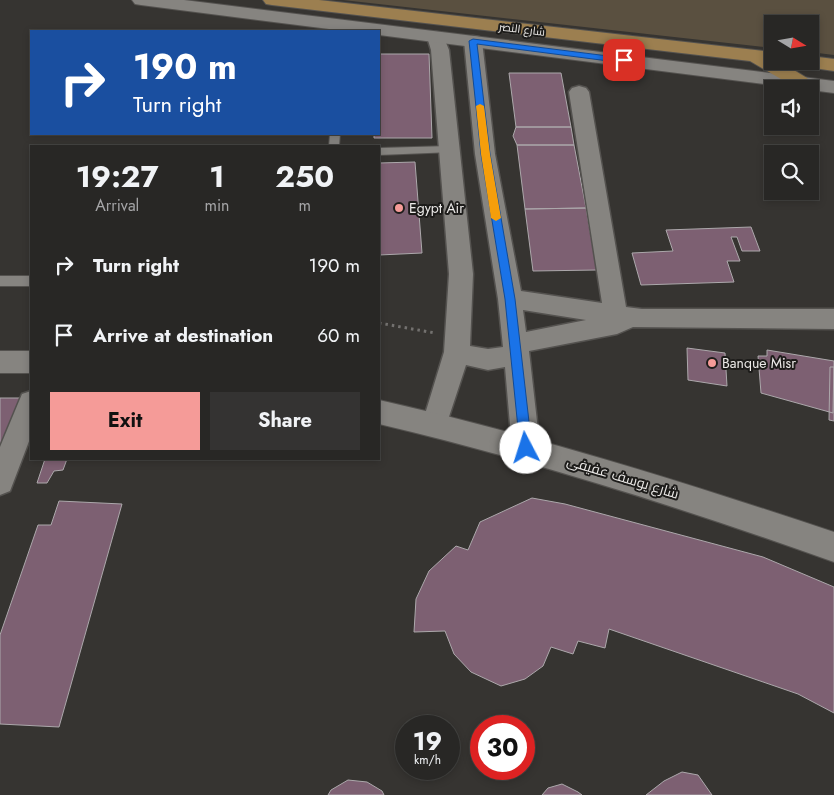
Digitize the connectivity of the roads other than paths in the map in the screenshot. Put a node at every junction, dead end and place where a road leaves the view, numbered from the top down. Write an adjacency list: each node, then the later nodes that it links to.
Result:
1 (141, 0): 3 (street)
2 (272, 0): 8 (main road, شارع النصر)
3 (344, 28): 4 (street)
4 (364, 30)
5 (380, 32): 6 (street)
6 (436, 37): 7 (street); 18 (street)
7 (473, 41): 12 (street); 19 (street)
8 (764, 57)
9 (819, 63): 10 (main road)
10 (834, 65)
11 (783, 70): 13 (main road)
12 (784, 80)
13 (797, 80)
14 (819, 85): 15 (street)
15 (834, 87)
16 (579, 92): 23 (street)
17 (380, 152): 18 (lane)
18 (450, 159): 19 (street); 25 (street)
19 (488, 166): 22 (street)
20 (0, 281): 21 (lane)
21 (30, 281)
22 (510, 299): 23 (street); 26 (street)
23 (616, 319): 24 (street); 26 (street)
24 (834, 319)
25 (458, 345): 26 (street); 31 (street)
26 (516, 347): 32 (street)
27 (0, 362): 28 (street)
28 (30, 362)
29 (30, 405): 33 (street)
30 (380, 412): 31 (street, شارع يوسف عفيفى)
31 (435, 424): 32 (street, شارع يوسف عفيفى)
32 (526, 448): 34 (street, شارع يوسف عفيفى)
33 (0, 482)
34 (834, 547)

